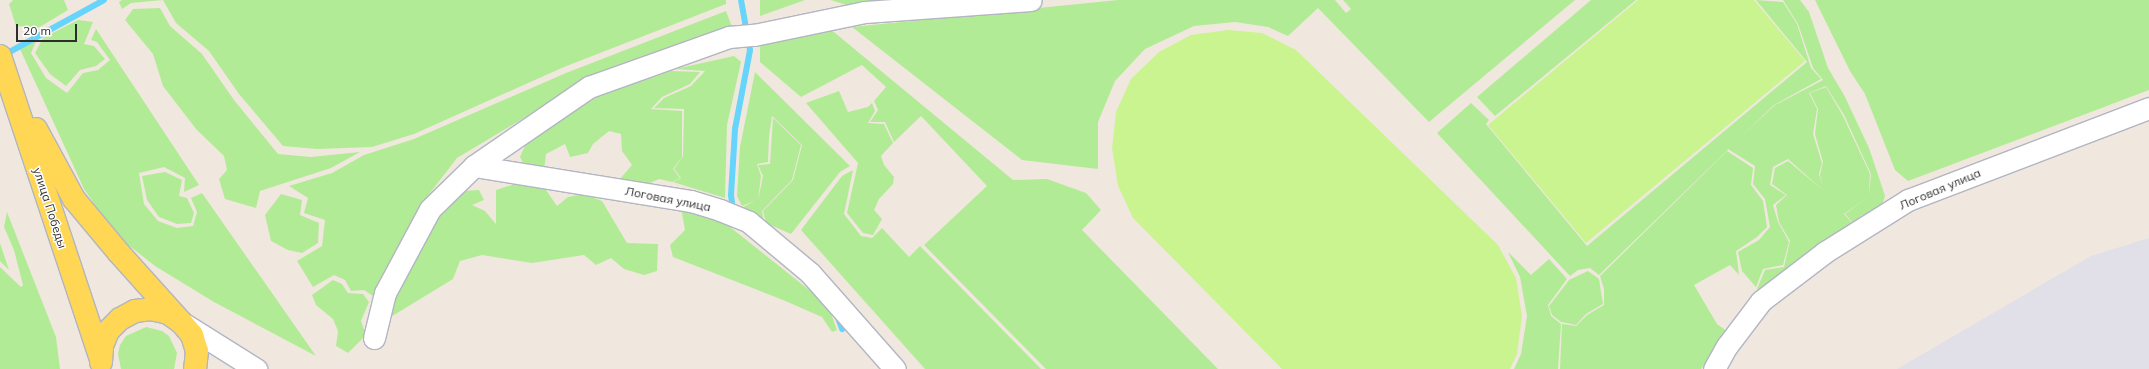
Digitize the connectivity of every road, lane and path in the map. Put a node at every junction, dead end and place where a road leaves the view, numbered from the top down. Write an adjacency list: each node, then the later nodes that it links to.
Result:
1 (1031, 0): 4 (street)
2 (3, 63): 5 (main road); 7 (main road, улица Победы)
3 (2149, 108): 11 (street, Логовая улица)
4 (474, 166): 6 (street); 10 (street, Логовая улица)
5 (182, 322): 7 (main road); 8 (main road); 9 (street)
6 (374, 338)
7 (101, 365)
8 (195, 369)
9 (256, 369)
10 (895, 369)
11 (1714, 369)

